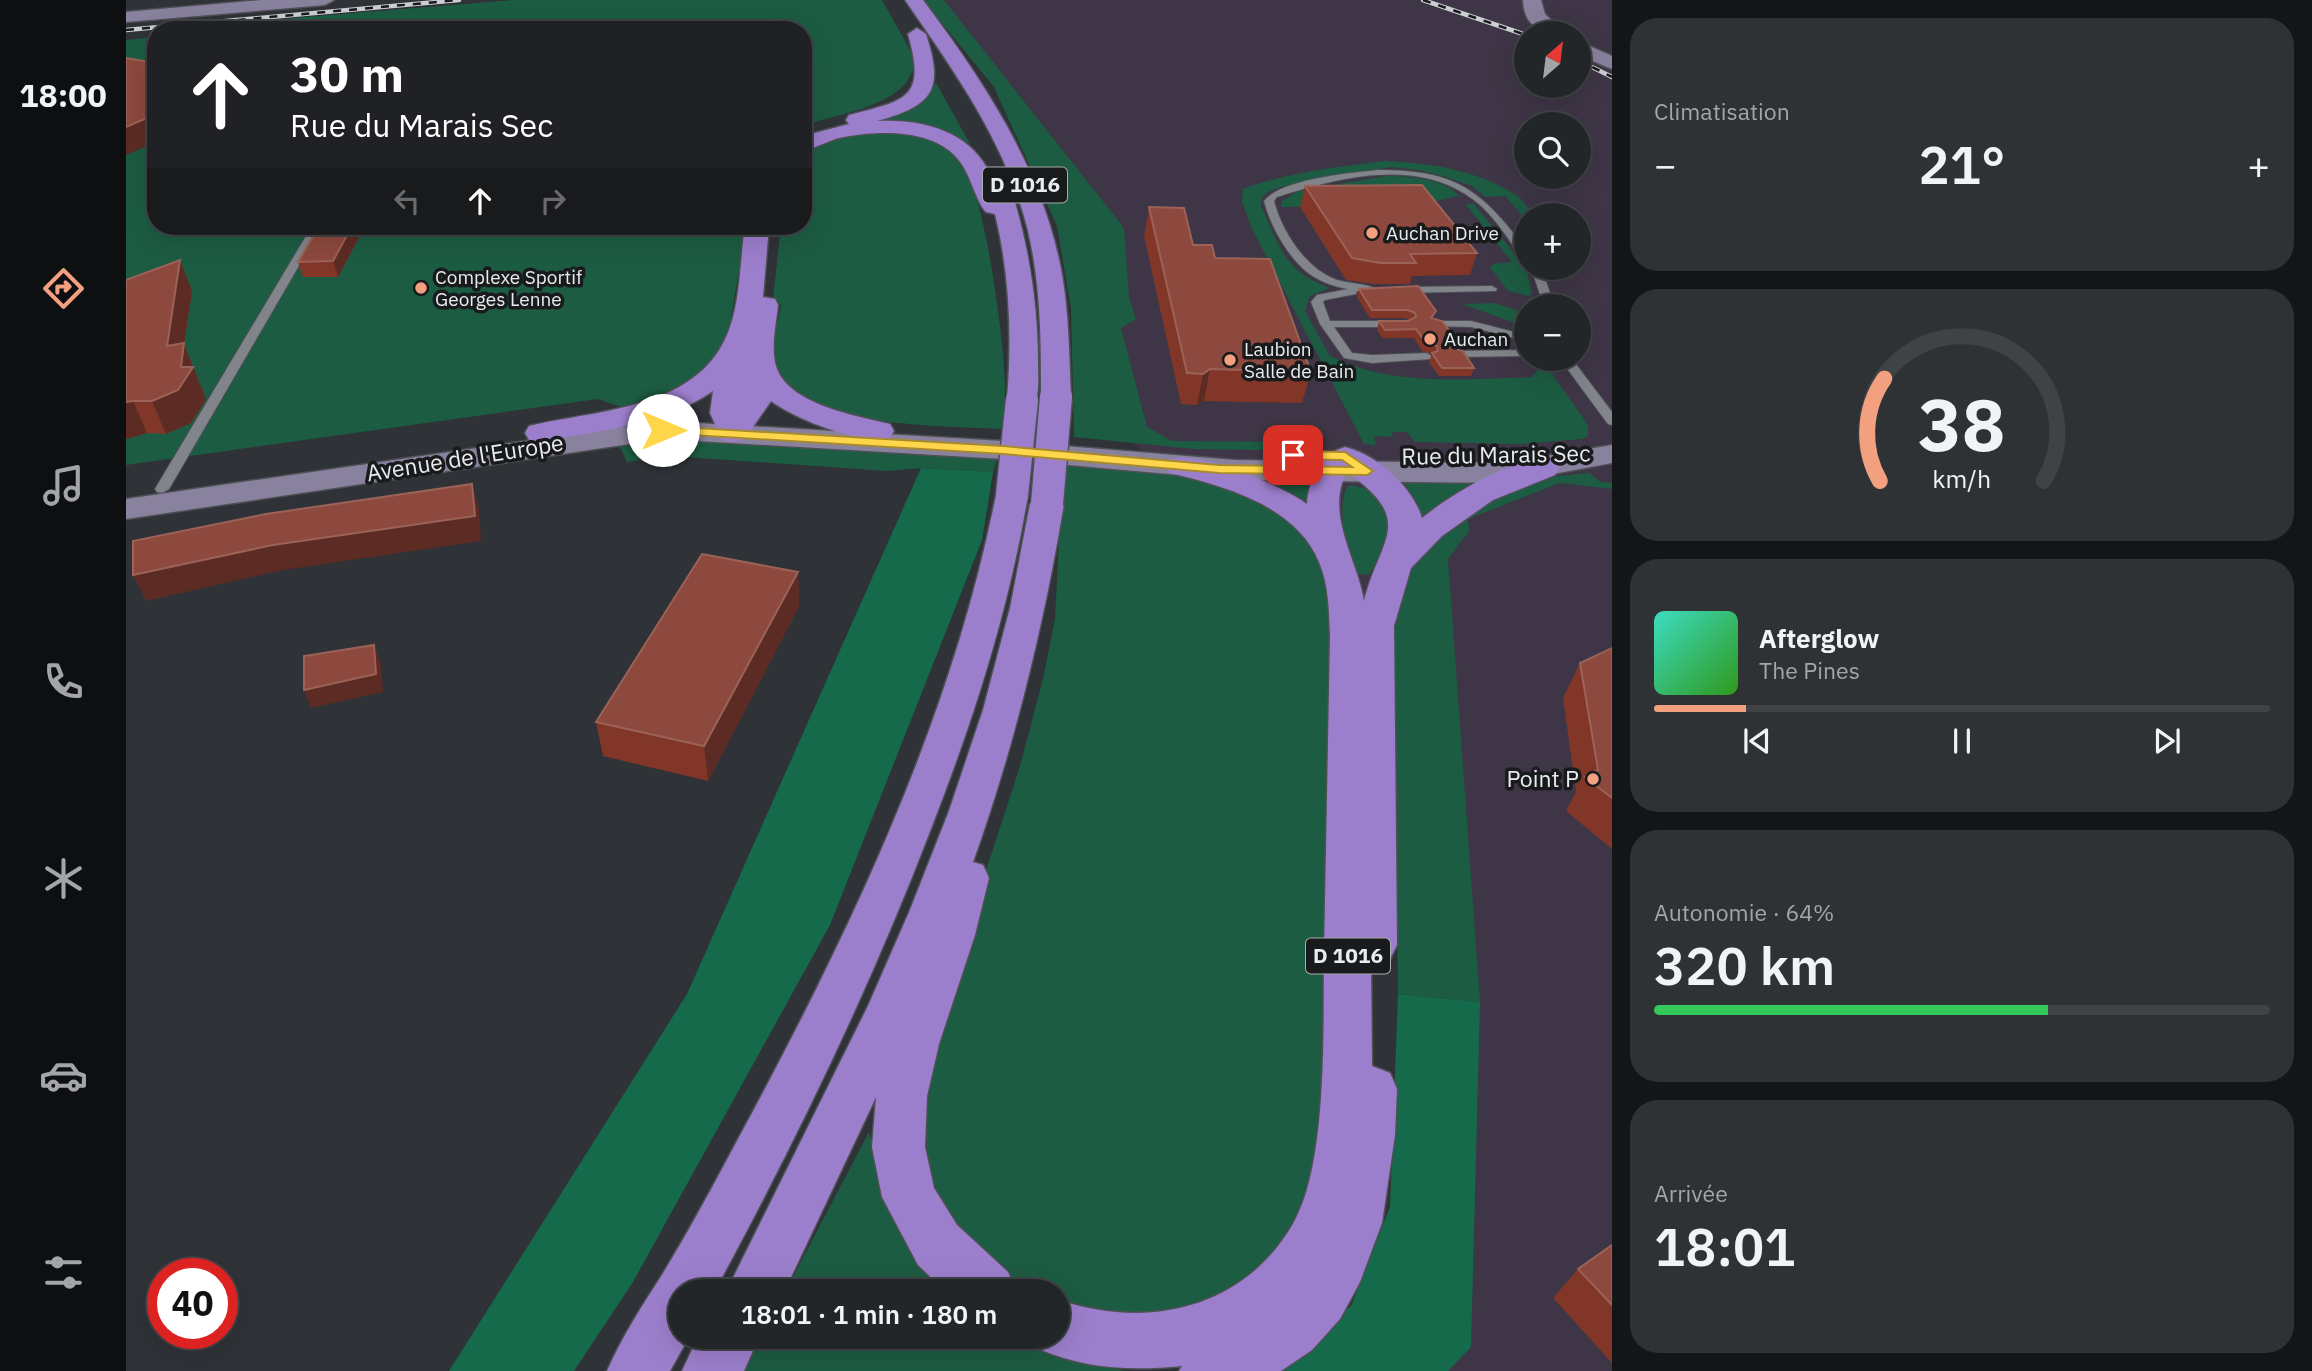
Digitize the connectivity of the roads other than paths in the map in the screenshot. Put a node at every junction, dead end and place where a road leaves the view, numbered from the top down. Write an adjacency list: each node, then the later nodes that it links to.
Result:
1 (325, 0): 5 (street)
2 (893, 0): 8 (highway, D 1016)
3 (914, 0): 42 (highway, D 1016, bridge)
4 (1532, 0): 7 (street)
5 (274, 2): 6 (street)
6 (126, 17)
7 (1541, 21)
8 (917, 34): 11 (highway, D 1016); 16 (highway, D 1016)
9 (1591, 53): 10 (street)
10 (1612, 63)
11 (812, 134)
12 (812, 141): 16 (highway, D 1016)
13 (312, 235): 40 (lane)
14 (756, 235): 23 (highway)
15 (771, 235): 28 (highway)
16 (1014, 242): 35 (highway, D 1016, bridge)
17 (1514, 242): 19 (lane)
18 (1492, 289): 19 (lane)
19 (1373, 290): 20 (lane)
20 (1326, 324): 21 (lane); 27 (lane)
21 (1405, 324)
22 (1436, 324): 24 (lane)
23 (744, 327): 31 (highway); 34 (highway)
24 (1514, 335)
25 (1514, 353): 26 (lane)
26 (1457, 354)
27 (1427, 358)
28 (763, 370): 31 (highway); 33 (highway)
29 (1575, 371): 30 (lane)
30 (1612, 421)
31 (734, 425): 32 (street, Avenue de l'Europe); 34 (street, Avenue de l'Europe); 43 (street, Avenue de l'Europe)
32 (799, 431): 33 (street, Rue du Marais Sec); 35 (street, Rue du Marais Sec)
33 (879, 431): 38 (street, Rue du Marais Sec)
34 (540, 433): 40 (street, Avenue de l'Europe)
35 (1017, 451): 37 (street, Rue du Marais Sec); 42 (highway, D 1016, bridge)
36 (1612, 453): 38 (street, Rue du Marais Sec); 39 (street, Rue du Marais Sec)
37 (1181, 466): 38 (street, Rue du Marais Sec); 44 (highway, D 1016)
38 (1348, 466): 39 (street, Rue du Marais Sec); 44 (highway, D 1016); 45 (highway, D 1016)
39 (1544, 468): 45 (highway, D 1016)
40 (162, 488): 41 (street, Avenue de l'Europe)
41 (126, 494)
42 (1029, 500): 46 (highway, D 1016); 47 (highway, D 1016)
43 (126, 509)
44 (1331, 551): 51 (highway, D 1016)
45 (1398, 561): 55 (highway, D 1016)
46 (992, 741): 48 (highway, D 1016); 49 (highway, D 1016)
47 (689, 1279)
48 (760, 1279)
49 (971, 1279)
50 (668, 1317): 53 (highway, D 1016)
51 (1070, 1332)
52 (724, 1349): 54 (highway)
53 (636, 1371)
54 (712, 1371)
55 (1209, 1371)

